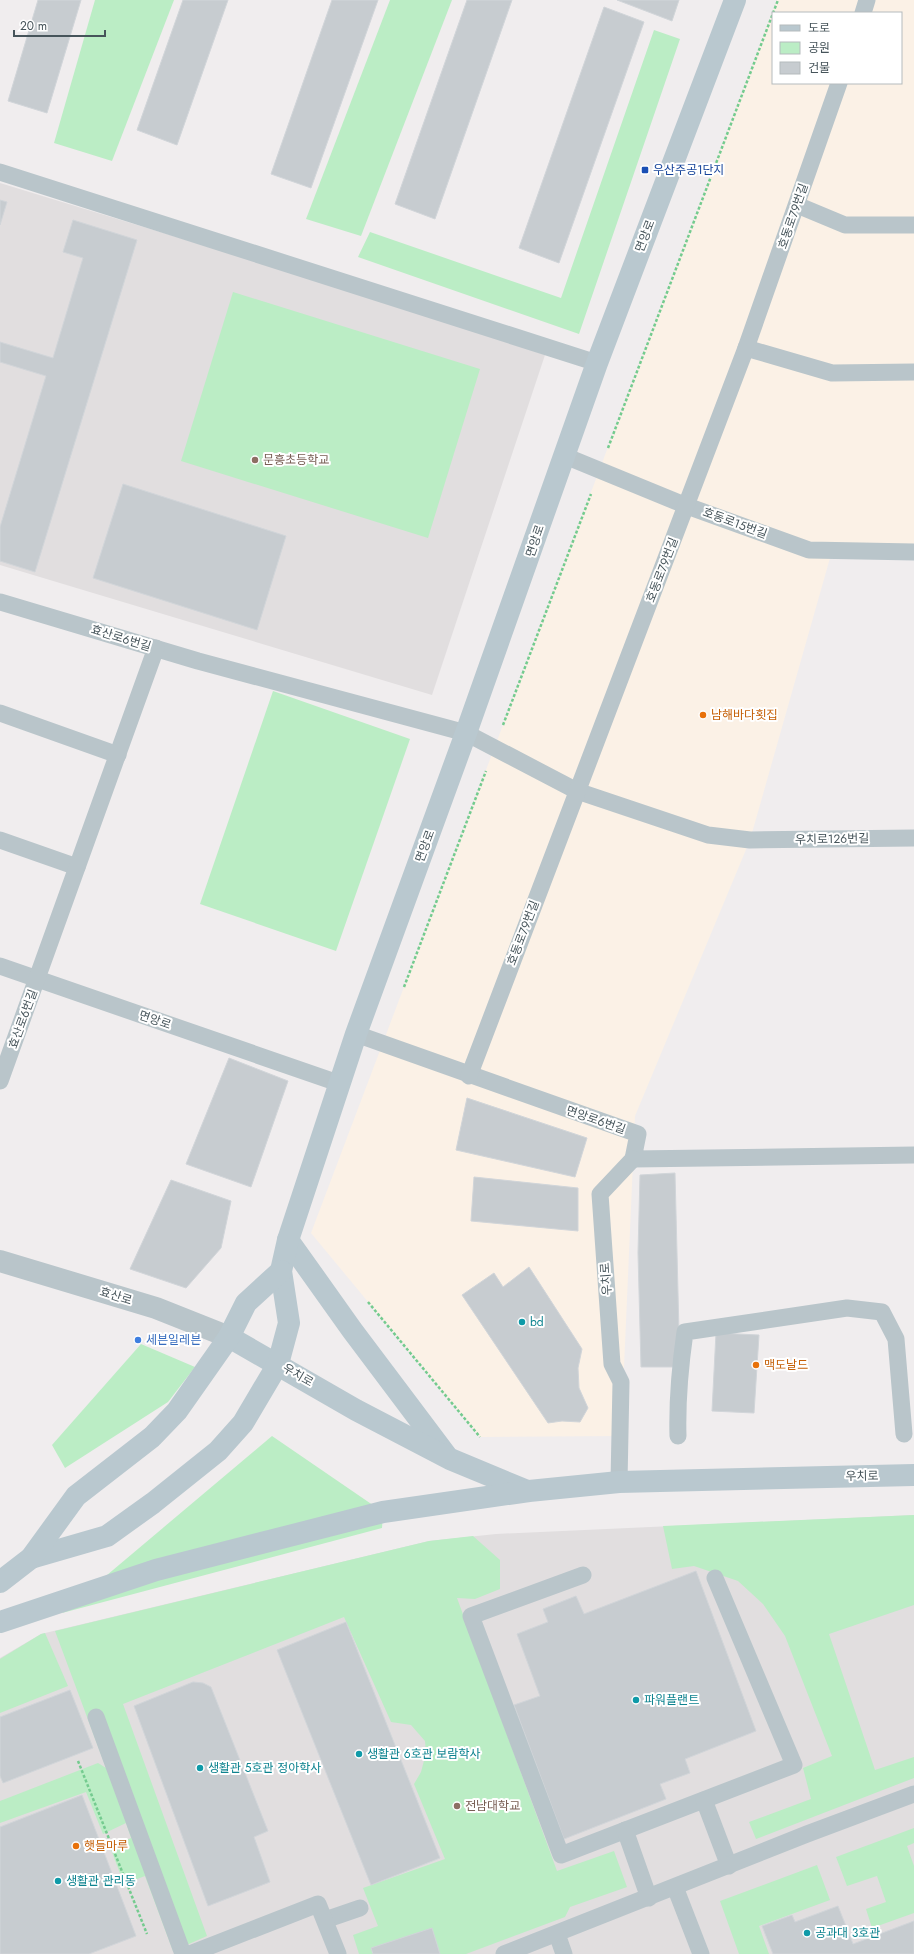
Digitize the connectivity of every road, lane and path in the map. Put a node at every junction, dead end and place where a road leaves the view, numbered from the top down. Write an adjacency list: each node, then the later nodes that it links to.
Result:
1 (735, 0): 9 (main road, 면앙로)
2 (867, 0): 3 (lane)
3 (863, 12)
4 (839, 84): 6 (lane, 호동로79번길)
5 (0, 172): 9 (lane)
6 (797, 205): 7 (lane); 8 (lane, 호동로79번길)
7 (914, 226)
8 (746, 348): 10 (lane); 12 (lane, 호동로79번길)
9 (597, 363): 11 (main road, 면앙로)
10 (914, 372)
11 (564, 456): 12 (lane, 호동로15번길); 17 (main road, 면앙로)
12 (687, 506): 13 (lane, 호동로15번길); 19 (lane, 호동로79번길)
13 (914, 552)
14 (0, 602): 15 (lane, 효산로6번길)
15 (156, 648): 17 (lane); 18 (lane, 효산로6번길)
16 (0, 713): 18 (lane)
17 (466, 734): 19 (lane); 25 (main road, 면앙로)
18 (118, 755): 22 (lane, 효산로6번길)
19 (577, 791): 20 (lane, 우치로126번길); 26 (lane, 호동로79번길)
20 (914, 838)
21 (0, 840): 22 (lane)
22 (77, 867): 24 (lane, 효산로6번길)
23 (0, 966): 24 (lane, 효산로6번길)
24 (37, 979): 27 (lane, 효산로6번길); 28 (lane, 면앙로)
25 (356, 1034): 26 (lane, 면앙로6번길); 28 (main road, 면앙로)
26 (469, 1076): 30 (lane, 면앙로6번길)
27 (0, 1081)
28 (341, 1084): 31 (main road, 면앙로)
29 (914, 1155): 30 (lane)
30 (633, 1159): 40 (lane, 우치로)
31 (288, 1240): 33 (main road, 면앙로); 38 (main road)
32 (0, 1261): 34 (street, 효산로)
33 (281, 1271): 34 (main road); 35 (main road, 면앙로)
34 (229, 1336): 35 (main road); 42 (main road, 우치로)
35 (278, 1364): 38 (main road, 우치로); 42 (main road, 우치로)
36 (904, 1434): 37 (lane)
37 (678, 1436)
38 (450, 1459): 41 (main road, 우치로)
39 (914, 1475): 40 (main road, 우치로)
40 (619, 1482): 41 (main road, 우치로)
41 (529, 1491): 46 (main road)
42 (31, 1558): 45 (main road, 우치로)
43 (583, 1575): 51 (lane)
44 (716, 1578): 50 (lane)
45 (0, 1582)
46 (0, 1622)
47 (96, 1717): 59 (lane)
48 (78, 1761): 58 (path)
49 (914, 1794): 52 (lane)
50 (704, 1800): 51 (lane); 52 (lane)
51 (624, 1830): 54 (lane)
52 (729, 1866): 53 (lane)
53 (675, 1887): 54 (lane); 64 (lane)
54 (649, 1898): 57 (lane)
55 (360, 1908): 56 (lane)
56 (325, 1920): 60 (lane); 61 (lane)
57 (557, 1934): 62 (lane); 63 (lane)
58 (149, 1938)
59 (183, 1954)
60 (190, 1954)
61 (338, 1954)
62 (504, 1954)
63 (564, 1954)
64 (701, 1954)

